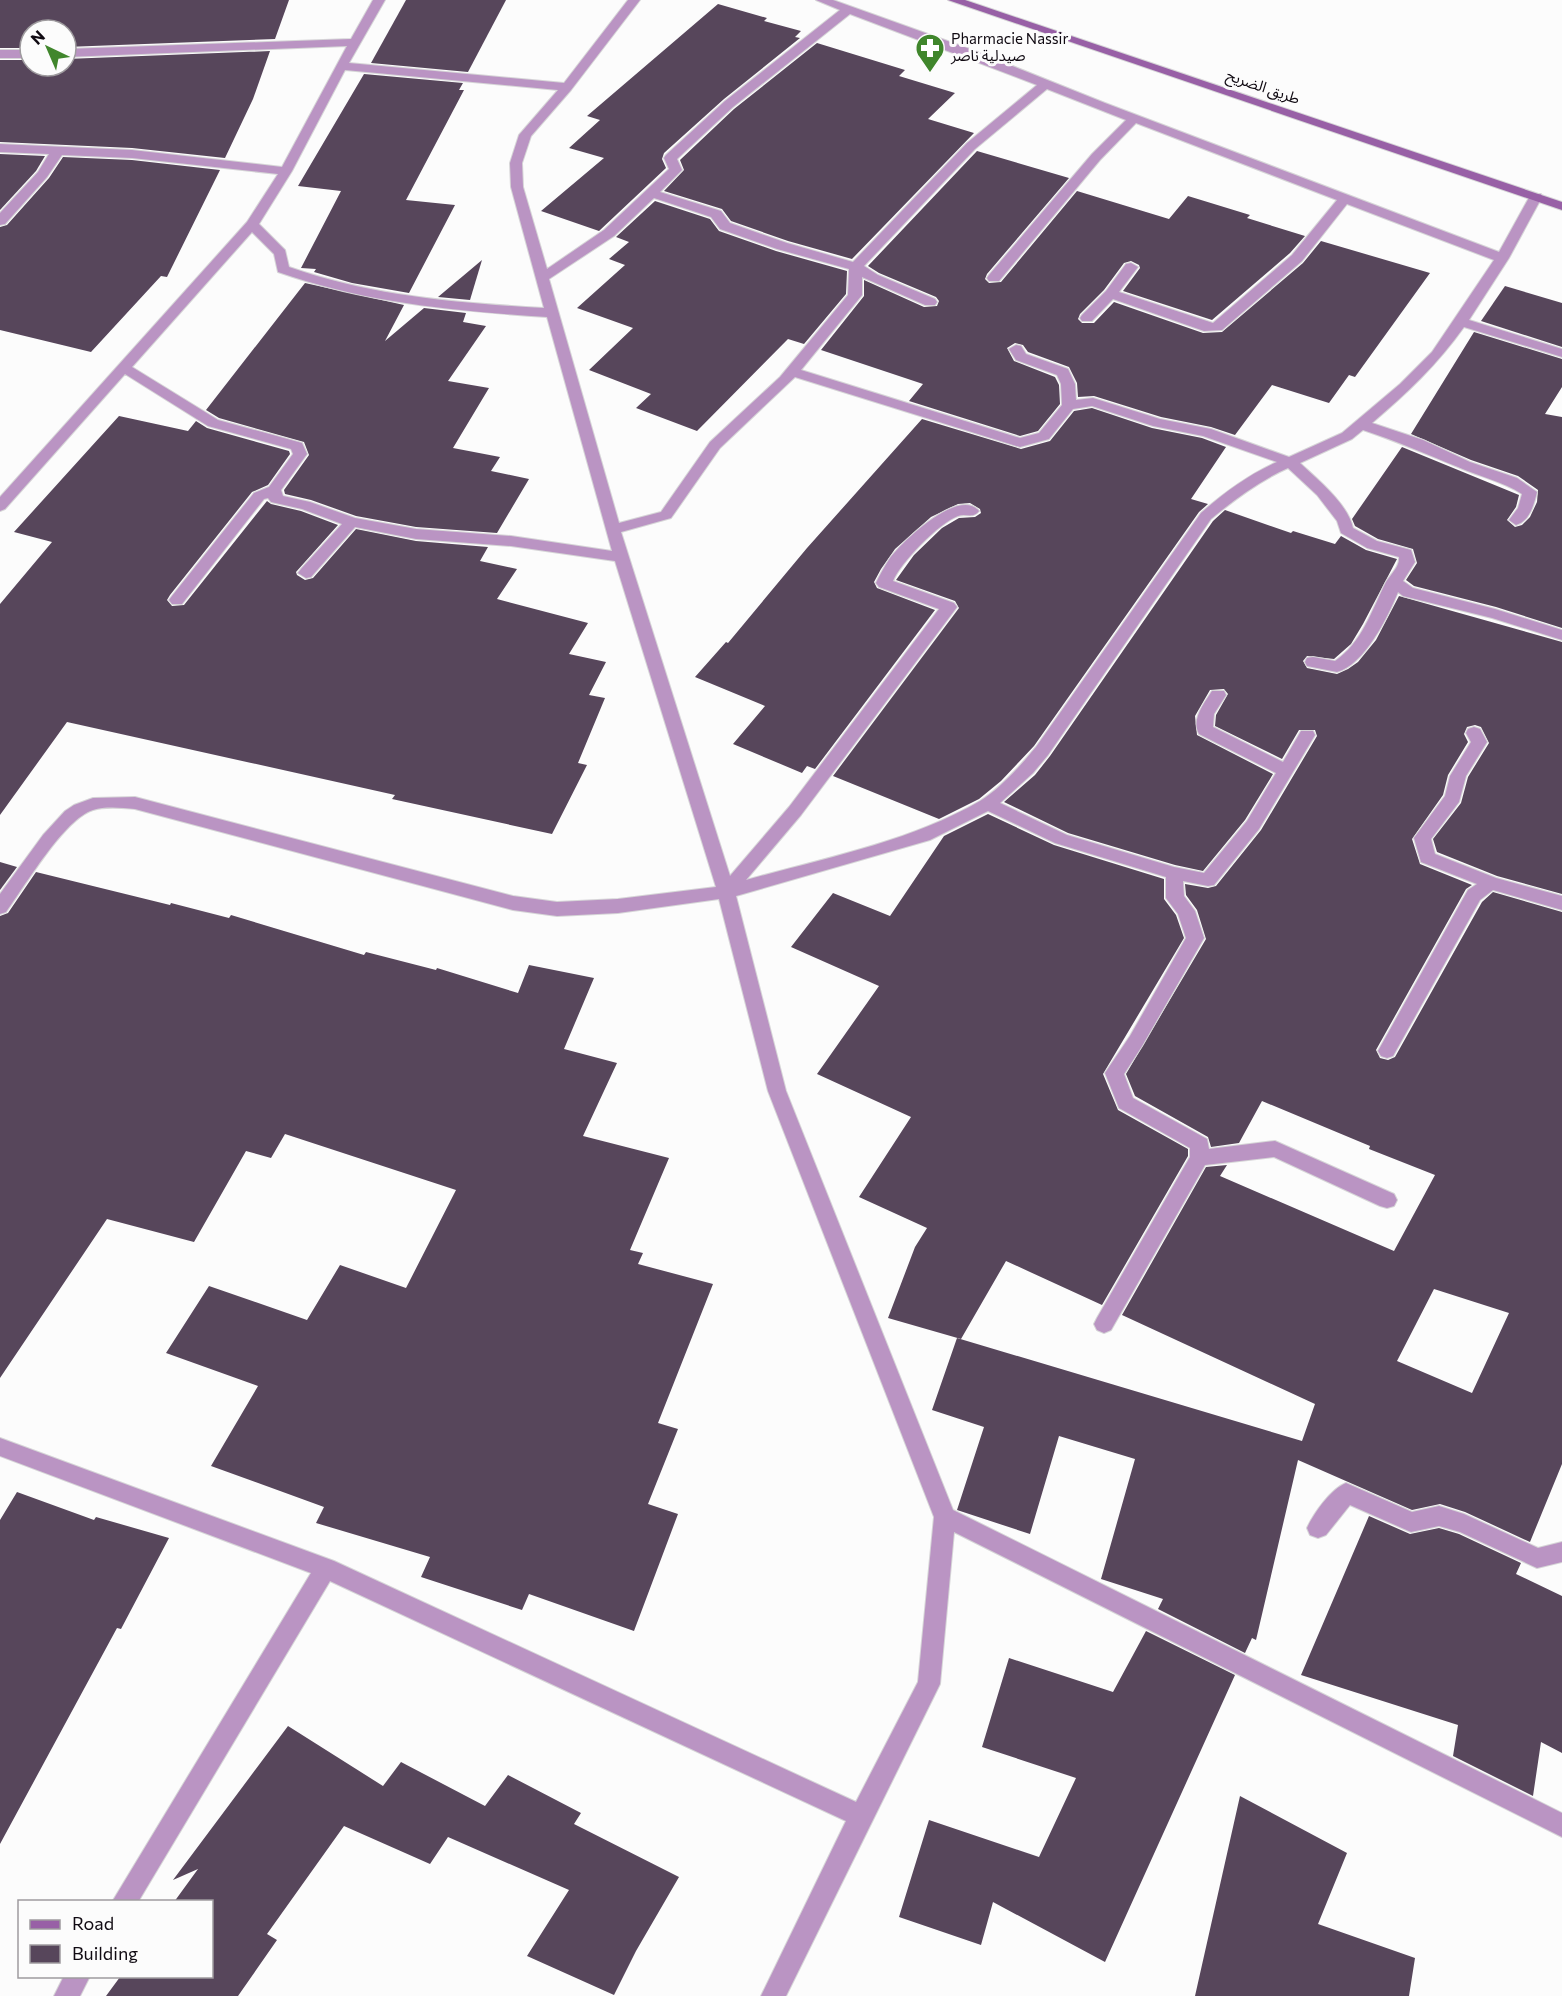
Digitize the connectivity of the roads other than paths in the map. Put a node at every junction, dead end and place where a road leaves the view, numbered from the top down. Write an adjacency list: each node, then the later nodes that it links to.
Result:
1 (379, 0): 6 (street)
2 (634, 0): 12 (street)
3 (822, 0): 5 (street)
4 (954, 0): 18 (street, طريق الضريح)
5 (849, 9): 11 (street); 17 (street)
6 (355, 42): 7 (street); 10 (street)
7 (78, 53)
8 (0, 54): 9 (street)
9 (18, 54)
10 (341, 66): 12 (street); 16 (street)
11 (1046, 83): 13 (street); 24 (street)
12 (567, 87): 26 (street)
13 (1134, 118): 19 (street); 27 (street)
14 (0, 148): 15 (street)
15 (57, 152): 16 (street); 21 (street)
16 (286, 171): 22 (street)
17 (651, 193): 24 (street); 26 (street)
18 (1536, 197): 20 (street, طريق الضريح); 23 (street)
19 (1345, 198): 23 (street); 28 (street)
20 (1562, 206)
21 (0, 220)
22 (252, 224): 30 (street); 35 (street)
23 (1502, 258): 32 (street)
24 (855, 267): 29 (street); 36 (street)
25 (1131, 267): 28 (street)
26 (543, 278): 30 (street)
27 (994, 278)
28 (1111, 294): 31 (street)
29 (930, 302)
30 (554, 313): 45 (street)
31 (1087, 318)
32 (1461, 322): 34 (street); 38 (street)
33 (1016, 348): 37 (street)
34 (1562, 353)
35 (125, 368): 40 (street); 41 (street)
36 (792, 372): 37 (street); 45 (street)
37 (1069, 405): 39 (street)
38 (1361, 424): 39 (street); 43 (street)
39 (1290, 462): 48 (street); 56 (street)
40 (274, 490): 44 (street); 49 (street)
41 (0, 506)
42 (972, 511): 59 (street)
43 (1516, 520)
44 (352, 522): 46 (street); 47 (street)
45 (613, 529): 46 (street)
46 (622, 557): 59 (street)
47 (306, 573)
48 (1394, 582): 50 (street); 51 (street)
49 (177, 600)
50 (1562, 635)
51 (1313, 662)
52 (1218, 695): 55 (street)
53 (1474, 733): 58 (street)
54 (1307, 735): 55 (street)
55 (1286, 771): 57 (street)
56 (988, 804): 57 (street); 59 (street)
57 (1174, 873): 63 (street)
58 (1491, 884): 60 (street); 62 (street)
59 (726, 892): 61 (street); 67 (street)
60 (1562, 903)
61 (0, 908)
62 (1387, 1051)
63 (1199, 1158): 64 (street); 65 (street)
64 (1387, 1200)
65 (1104, 1324)
66 (0, 1447): 70 (street)
67 (945, 1517): 71 (street); 72 (street)
68 (1318, 1528): 69 (street)
69 (1562, 1552)
70 (326, 1568): 71 (street); 73 (street)
71 (861, 1816): 76 (street)
72 (1562, 1825)
73 (125, 1900)
74 (77, 1978): 75 (street)
75 (66, 1996)
76 (773, 1996)

